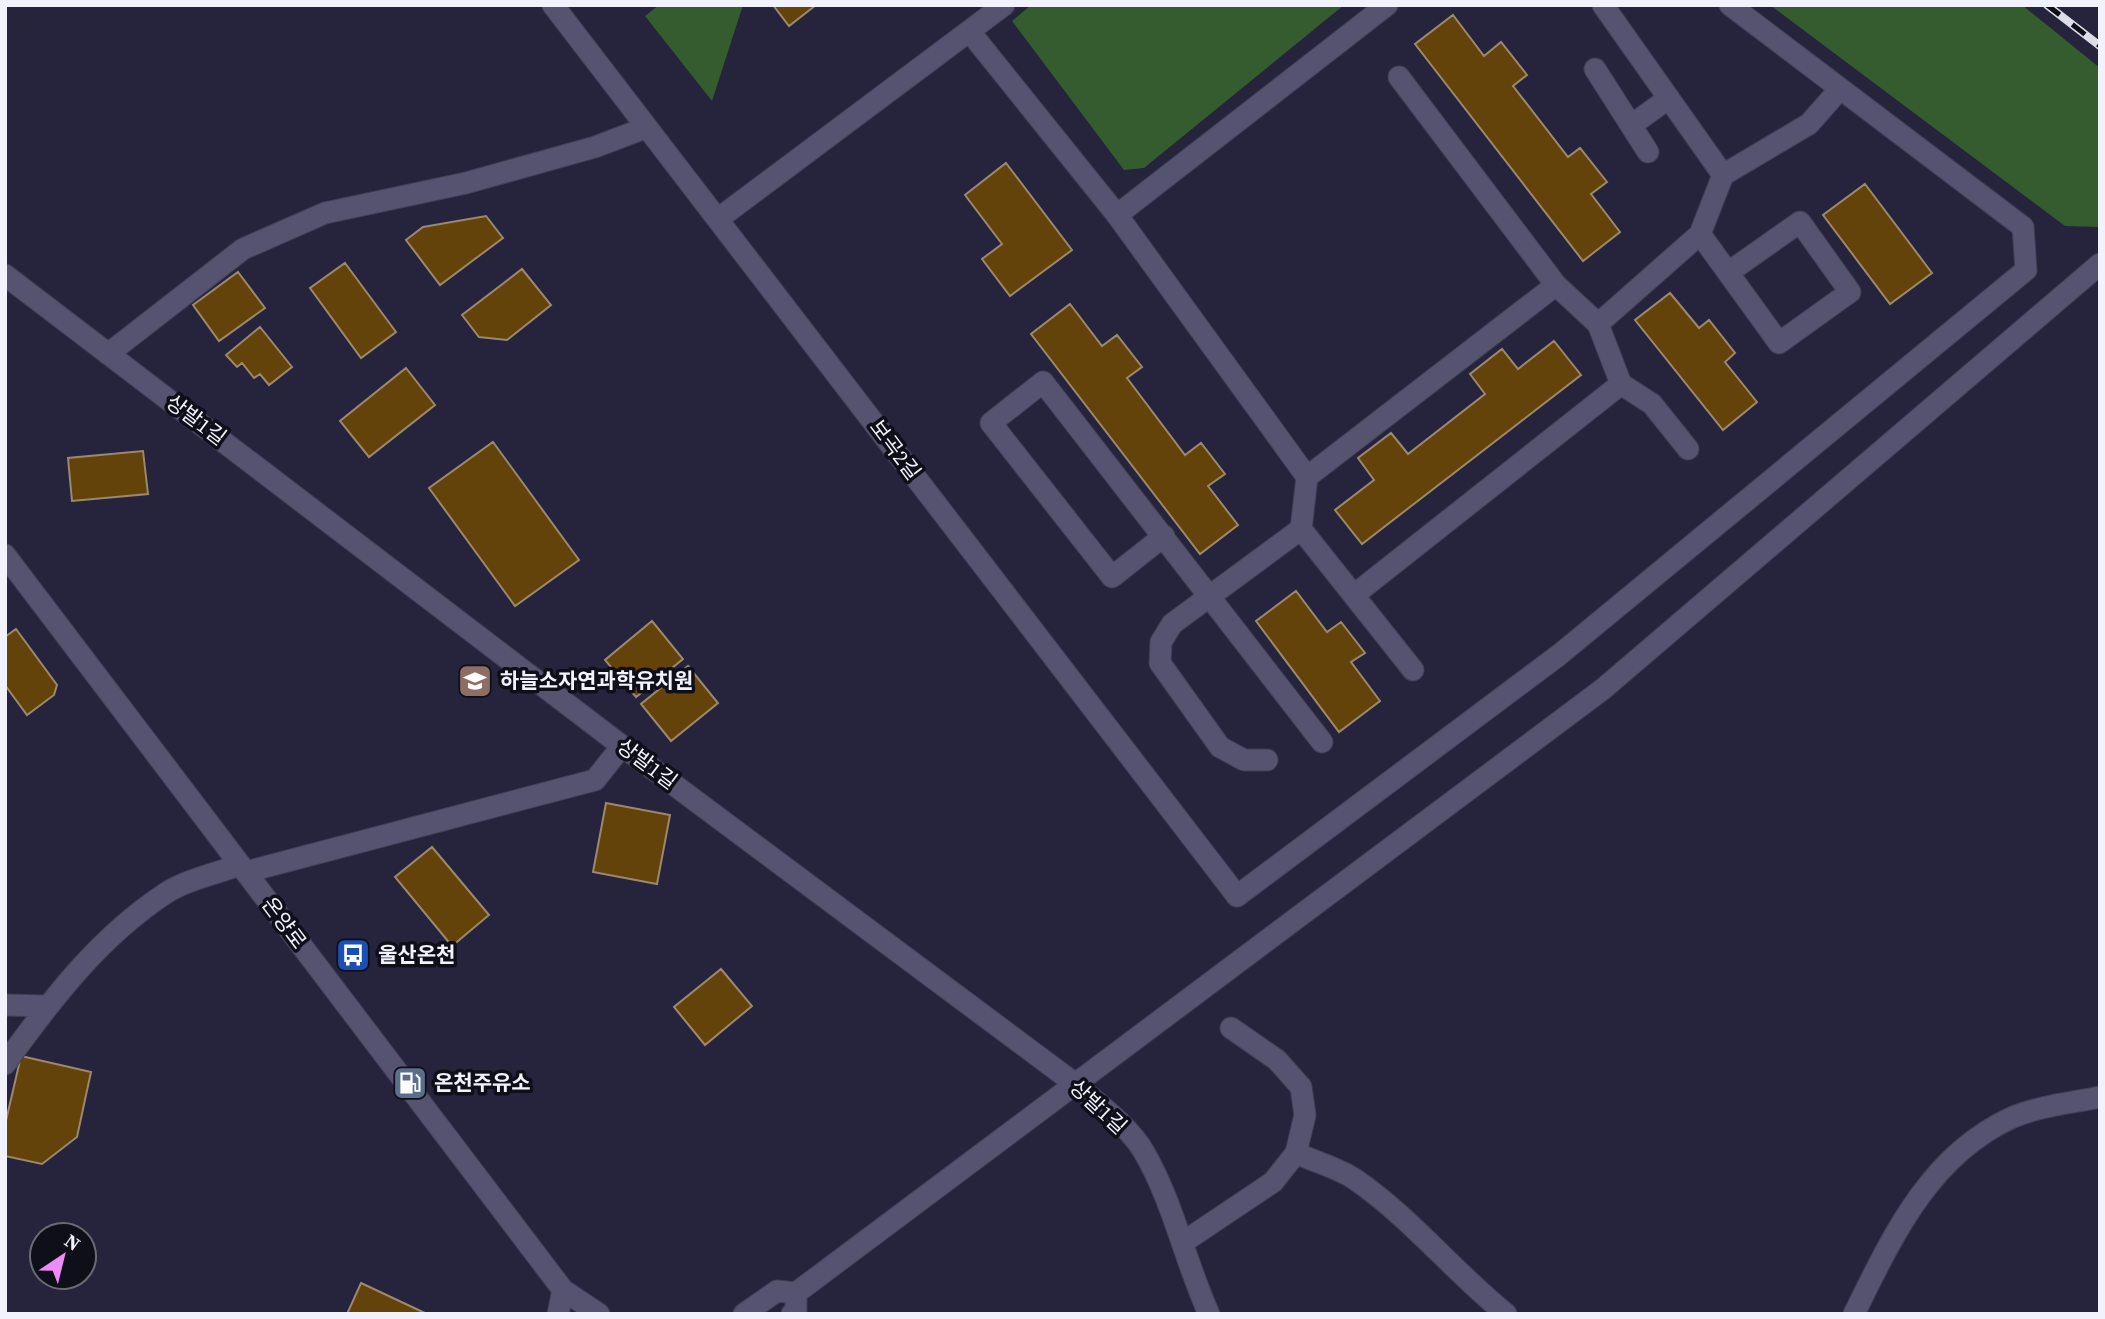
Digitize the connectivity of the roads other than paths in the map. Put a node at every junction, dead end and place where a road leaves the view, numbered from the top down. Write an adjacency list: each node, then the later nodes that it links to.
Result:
1 (553, 5): 12 (street, 보곡2길)
2 (1004, 5): 6 (street)
3 (1387, 5): 15 (street)
4 (1603, 5): 10 (street)
5 (1730, 5): 9 (street)
6 (970, 32): 15 (street); 16 (street)
7 (1595, 69): 11 (street)
8 (1399, 77): 21 (street)
9 (1839, 90): 14 (street); 16 (street, 보곡2길)
10 (1669, 98): 11 (street); 14 (street)
11 (1633, 124): 13 (street)
12 (645, 128): 16 (street, 보곡2길); 23 (street)
13 (1648, 152)
14 (1723, 175): 17 (street)
15 (1117, 215): 26 (street)
16 (719, 219)
17 (1700, 234): 19 (street); 22 (street)
18 (2100, 264): 41 (street)
19 (1729, 272): 19 (street)
20 (5, 275): 23 (street, 상발1길)
21 (1556, 285): 22 (street); 26 (street)
22 (1598, 324): 24 (street)
23 (108, 354): 34 (street, 상발1길)
24 (1621, 384): 25 (street); 30 (street)
25 (1688, 449)
26 (1307, 477): 27 (street)
27 (1301, 529): 30 (street); 31 (street)
28 (1164, 536): 28 (street); 31 (street)
29 (5, 555): 36 (street, 온양로)
30 (1354, 595): 32 (street)
31 (1210, 596): 33 (street); 35 (street)
32 (1413, 670)
33 (1322, 742)
34 (622, 746): 36 (street); 41 (street, 상발1길)
35 (1267, 760)
36 (243, 868): 38 (street); 45 (street, 온양로)
37 (5, 1005): 38 (street)
38 (47, 1006): 40 (street)
39 (1231, 1028): 43 (street)
40 (5, 1064)
41 (1074, 1083): 44 (street, 상발1길); 46 (street)
42 (2100, 1097): 53 (street)
43 (1296, 1153): 44 (street); 52 (street)
44 (1182, 1243): 51 (street, 상발1길)
45 (563, 1290): 47 (street); 48 (street); 49 (street)
46 (794, 1304): 50 (street)
47 (558, 1314)
48 (571, 1314)
49 (599, 1314)
50 (744, 1314)
51 (1209, 1314)
52 (1506, 1314)
53 (1854, 1314)

